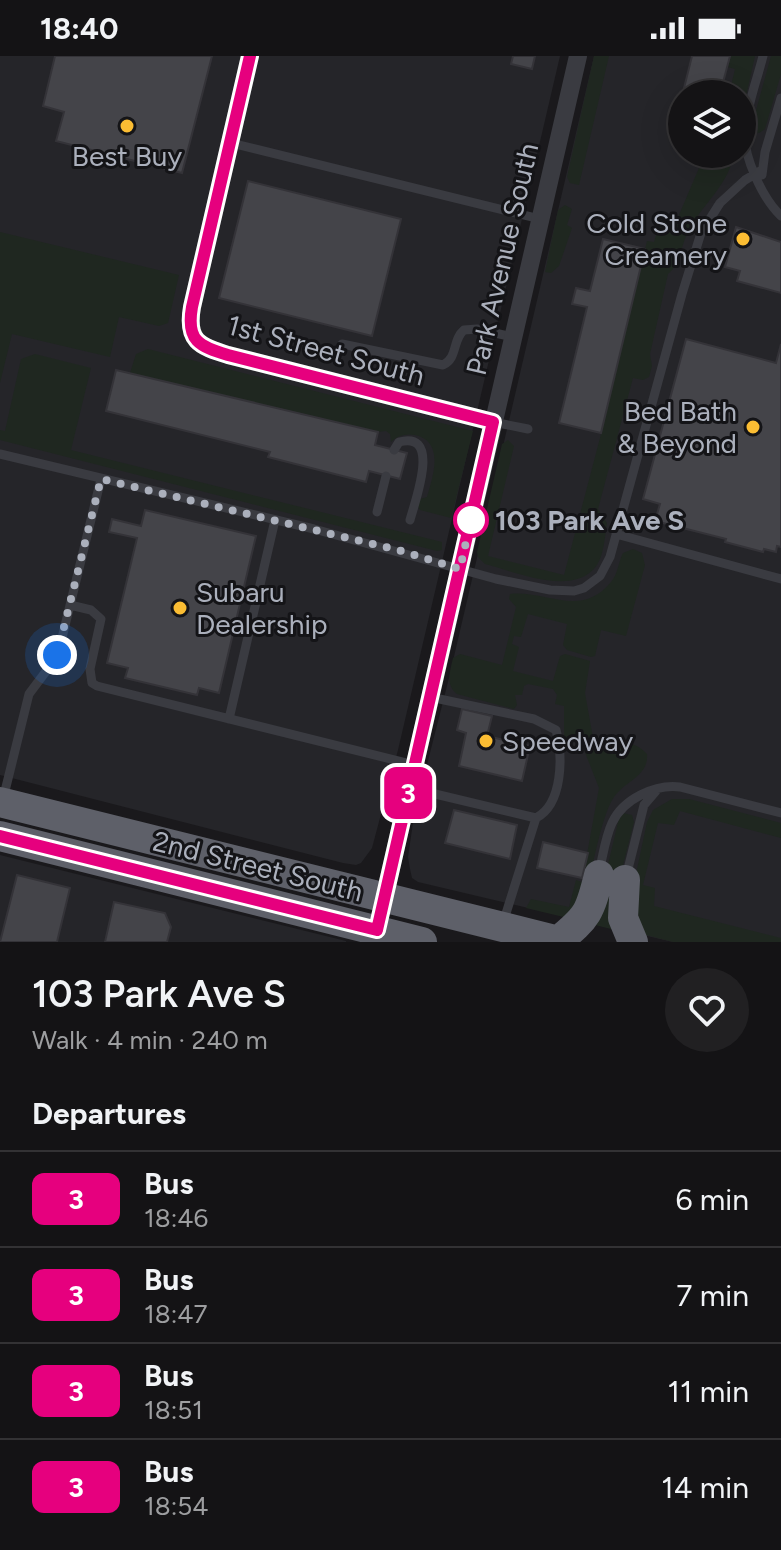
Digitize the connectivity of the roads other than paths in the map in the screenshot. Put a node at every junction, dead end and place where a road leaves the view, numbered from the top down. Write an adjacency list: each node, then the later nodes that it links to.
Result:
1 (250, 56): 5 (street)
2 (578, 56): 8 (street, Park Avenue South)
3 (763, 56): 6 (lane)
4 (781, 98): 6 (lane)
5 (231, 143): 8 (lane); 11 (street, 1st Street South)
6 (758, 171): 7 (lane); 20 (lane)
7 (781, 216)
8 (540, 219): 9 (street, Park Avenue South)
9 (513, 337): 10 (lane); 11 (street, Park Avenue South)
10 (342, 344)
11 (493, 422): 12 (lane); 21 (street, Park Avenue South)
12 (528, 429)
13 (394, 450): 19 (lane)
14 (0, 454): 16 (lane)
15 (386, 476): 17 (lane)
16 (101, 479): 18 (lane); 23 (lane)
17 (377, 512)
18 (275, 520): 21 (lane); 25 (lane)
19 (410, 520)
20 (616, 534): 21 (lane); 22 (lane)
21 (460, 569): 24 (street, Park Avenue South)
22 (781, 579)
23 (70, 605): 25 (lane); 29 (lane)
24 (430, 697): 26 (street, Park Avenue South); 31 (lane)
25 (229, 719): 26 (lane)
26 (415, 765): 28 (street, Park Avenue South)
27 (663, 787): 30 (lane); 33 (lane); 33 (lane)
28 (410, 788): 31 (lane); 34 (street, Park Avenue South)
29 (1, 802): 34 (highway, 2nd Street South)
30 (781, 813)
31 (536, 818): 35 (lane)
32 (0, 836): 36 (highway, 2nd Street South)
33 (612, 878): 37 (highway); 39 (highway)
34 (385, 897): 35 (highway, 2nd Street South); 36 (street, Park Avenue South)
35 (502, 927): 37 (highway, 2nd Street South)
36 (376, 936): 38 (highway, 2nd Street South)
37 (560, 941)
38 (422, 942)
39 (633, 942)

